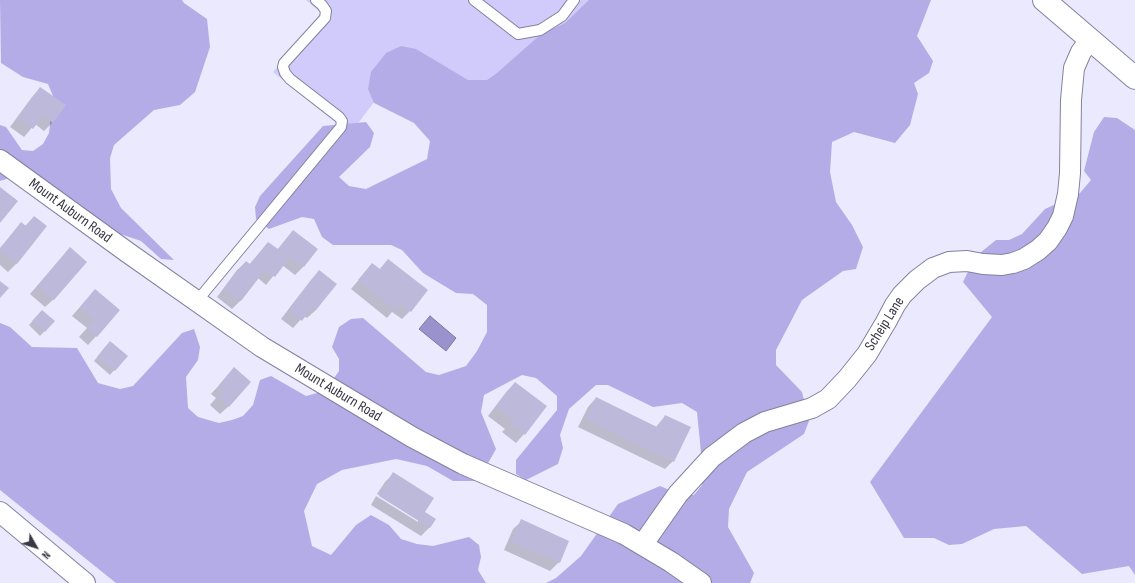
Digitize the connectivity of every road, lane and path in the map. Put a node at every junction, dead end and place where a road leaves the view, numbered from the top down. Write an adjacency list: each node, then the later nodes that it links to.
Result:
1 (316, 0): 8 (lane)
2 (474, 0): 3 (lane)
3 (574, 0)
4 (1044, 0): 5 (main road)
5 (1090, 40): 6 (main road); 10 (street, Scheip Lane)
6 (1135, 78)
7 (0, 160): 8 (street, Mount Auburn Road)
8 (197, 301): 10 (street, Mount Auburn Road)
9 (0, 512): 11 (street)
10 (643, 544): 12 (street, Mount Auburn Road)
11 (85, 583)
12 (701, 583)

